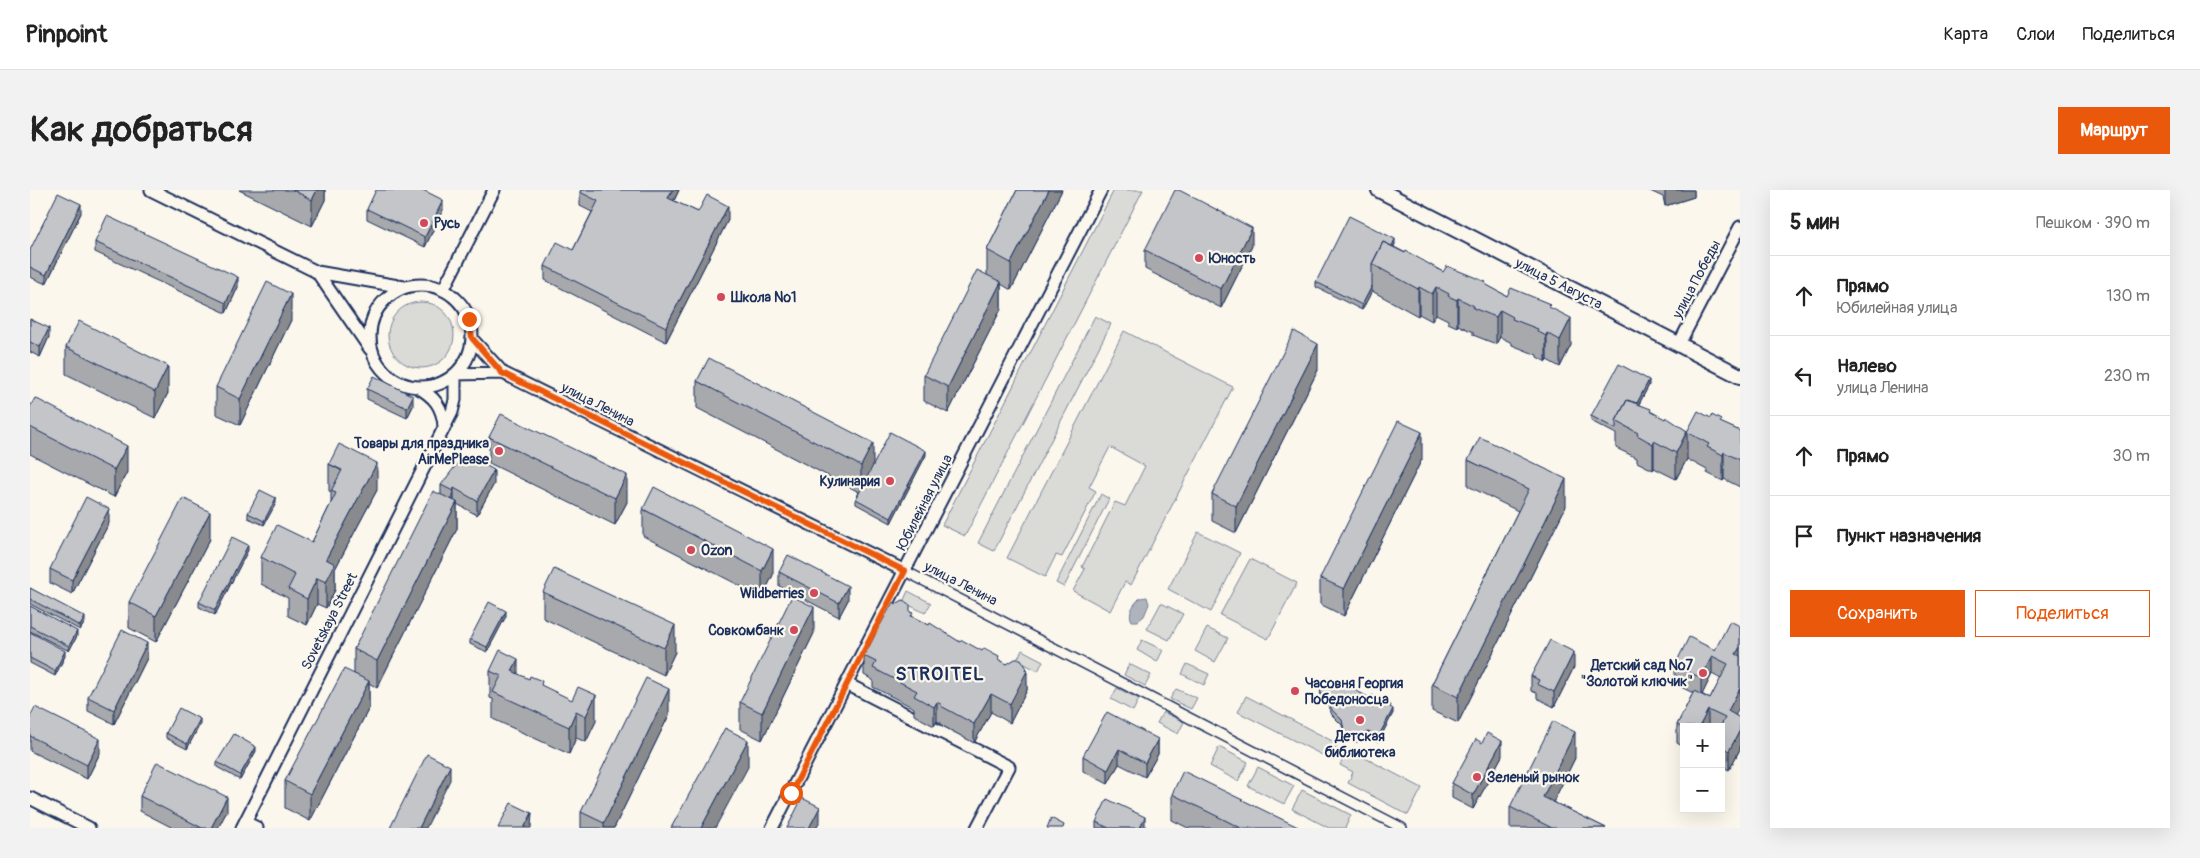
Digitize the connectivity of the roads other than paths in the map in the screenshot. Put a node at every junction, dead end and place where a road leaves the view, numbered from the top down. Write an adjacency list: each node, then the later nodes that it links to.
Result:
1 (151, 190): 6 (street)
2 (494, 190): 8 (street)
3 (1101, 190): 17 (street, Юбилейная улица)
4 (1379, 190): 10 (street, улица 5 Августа)
5 (1740, 227): 10 (street, улица Победы)
6 (317, 272): 7 (street); 11 (street)
7 (404, 287): 8 (street); 11 (street)
8 (443, 290): 9 (street)
9 (472, 338): 12 (street); 13 (street)
10 (1679, 344): 14 (street, улица 5 Августа)
11 (372, 351): 15 (street)
12 (502, 373): 13 (street); 17 (street, улица Ленина)
13 (455, 374): 15 (street); 16 (street, Sovetskaya Street)
14 (1740, 376)
15 (418, 387): 16 (street)
16 (444, 428): 20 (street, Sovetskaya Street)
17 (905, 571): 18 (street, Юбилейная улица); 25 (street, улица Ленина)
18 (847, 684): 23 (street, Юбилейная улица); 24 (street)
19 (30, 798): 21 (street)
20 (244, 825): 22 (street)
21 (82, 827)
22 (257, 828)
23 (772, 828)
24 (977, 828)
25 (1402, 828)

